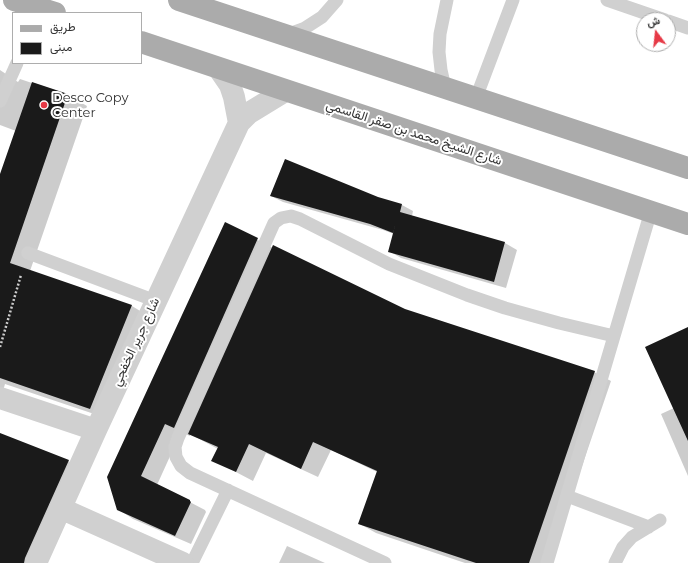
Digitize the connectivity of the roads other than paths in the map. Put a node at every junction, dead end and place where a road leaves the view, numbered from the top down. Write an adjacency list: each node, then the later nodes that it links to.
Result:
1 (14, 0): 7 (main road)
2 (180, 0): 11 (main road)
3 (337, 0): 11 (lane)
4 (448, 0): 15 (lane)
5 (513, 0): 17 (lane)
6 (607, 0): 8 (lane)
7 (52, 12)
8 (643, 12)
9 (676, 23): 10 (lane)
10 (688, 28)
11 (286, 35): 15 (main road)
12 (142, 42): 14 (main road, شارع الشيخ محمد بن صقر القاسمي)
13 (17, 64): 18 (lane)
14 (219, 69): 16 (main road, شارع الشيخ محمد بن صقر القاسمي); 19 (street)
15 (445, 88): 17 (main road)
16 (286, 91): 19 (street, شارع جرير الخفجي); 23 (main road, شارع الشيخ محمد بن صقر القاسمي)
17 (476, 98): 20 (main road)
18 (0, 101)
19 (239, 123): 26 (street, شارع جرير الخفجي)
20 (656, 158): 21 (main road); 22 (main road)
21 (688, 158)
22 (688, 168)
23 (651, 211): 24 (main road, شارع الشيخ محمد بن صقر القاسمي); 27 (lane)
24 (687, 224)
25 (28, 253): 26 (lane)
26 (156, 301): 29 (street, شارع جرير الخفجي)
27 (614, 336): 30 (lane); 31 (lane)
28 (0, 398): 29 (street)
29 (96, 430): 32 (street, شارع جرير الخفجي)
30 (228, 490): 35 (lane); 36 (lane)
31 (567, 496): 37 (lane); 38 (lane)
32 (60, 508): 33 (street, شارع جرير الخفجي); 34 (street)
33 (36, 563)
34 (184, 563)
35 (192, 563)
36 (385, 563)
37 (547, 563)
38 (615, 563)

